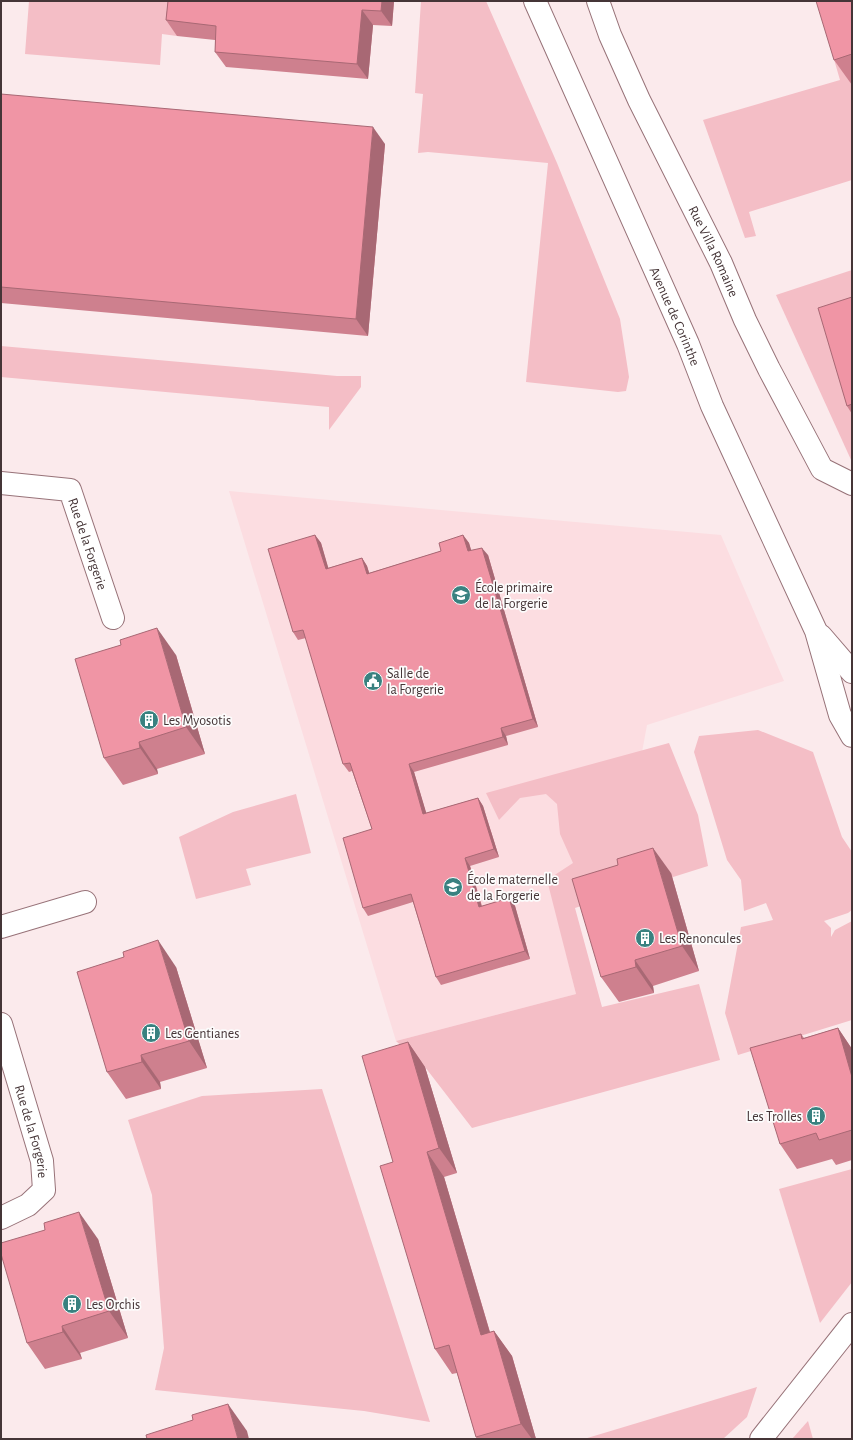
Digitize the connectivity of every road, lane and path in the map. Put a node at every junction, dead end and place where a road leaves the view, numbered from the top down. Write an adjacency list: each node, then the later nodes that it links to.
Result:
1 (535, 1): 6 (street, Avenue de Corinthe)
2 (598, 1): 4 (street, Rue Villa Romaine)
3 (1, 484): 5 (street, Rue de la Forgerie)
4 (852, 484)
5 (113, 618)
6 (816, 631): 7 (street); 8 (street)
7 (852, 672)
8 (852, 736)
9 (85, 902): 10 (street)
10 (1, 927)
11 (1, 1024): 12 (street, Rue de la Forgerie)
12 (1, 1218)
13 (852, 1324): 14 (street)
14 (762, 1439)

